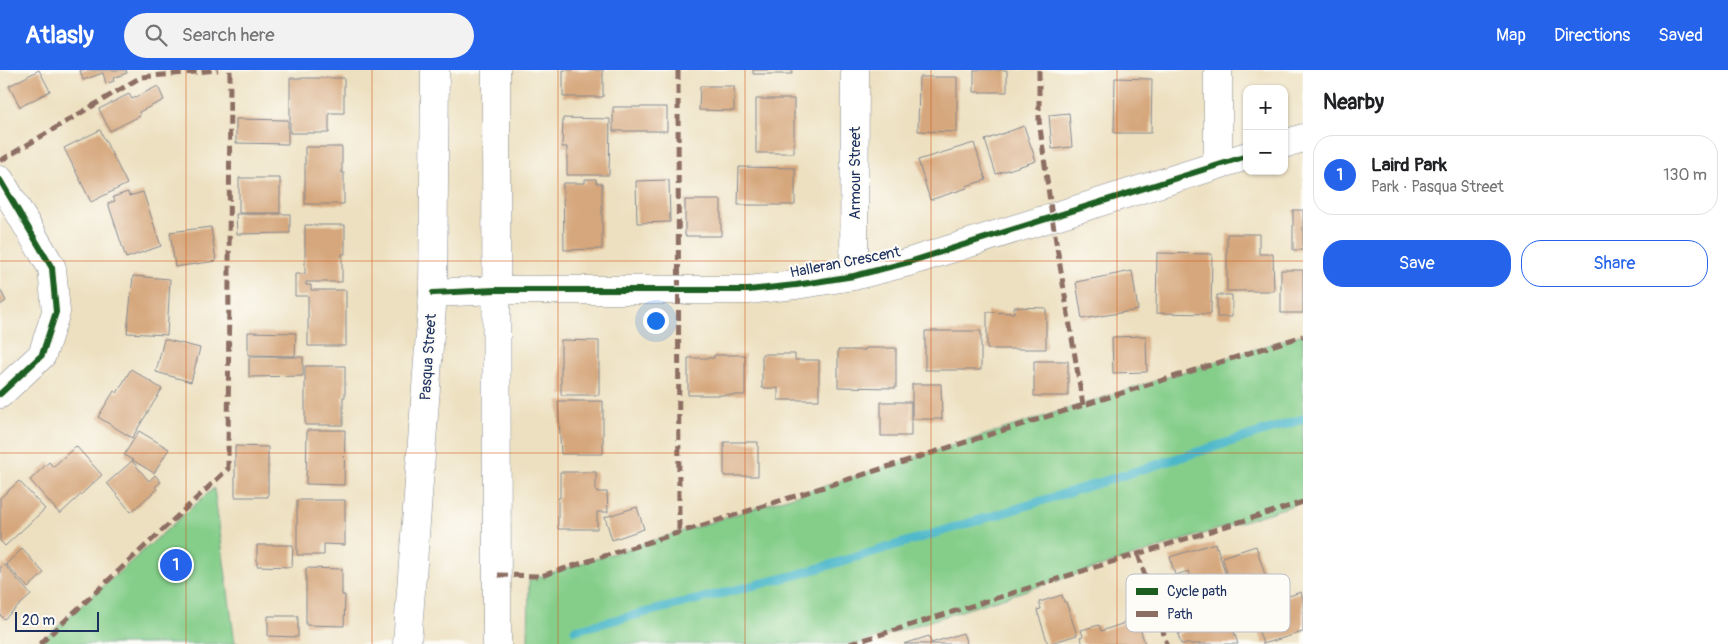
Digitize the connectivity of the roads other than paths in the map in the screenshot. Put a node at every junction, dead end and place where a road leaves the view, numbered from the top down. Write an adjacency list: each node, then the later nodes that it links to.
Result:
1 (435, 70): 12 (street, Pasqua Street)
2 (496, 70): 11 (street)
3 (855, 70): 10 (street, Armour Street)
4 (1218, 70): 8 (street)
5 (1303, 138): 6 (street)
6 (1288, 143)
7 (1243, 157): 8 (street, Halleran Crescent)
8 (1218, 165): 10 (street, Halleran Crescent)
9 (0, 180): 13 (street)
10 (854, 276): 11 (street, Halleran Crescent)
11 (495, 290): 12 (street, Halleran Crescent); 15 (street)
12 (432, 293): 14 (street, Pasqua Street)
13 (0, 394)
14 (407, 644)
15 (498, 644)

